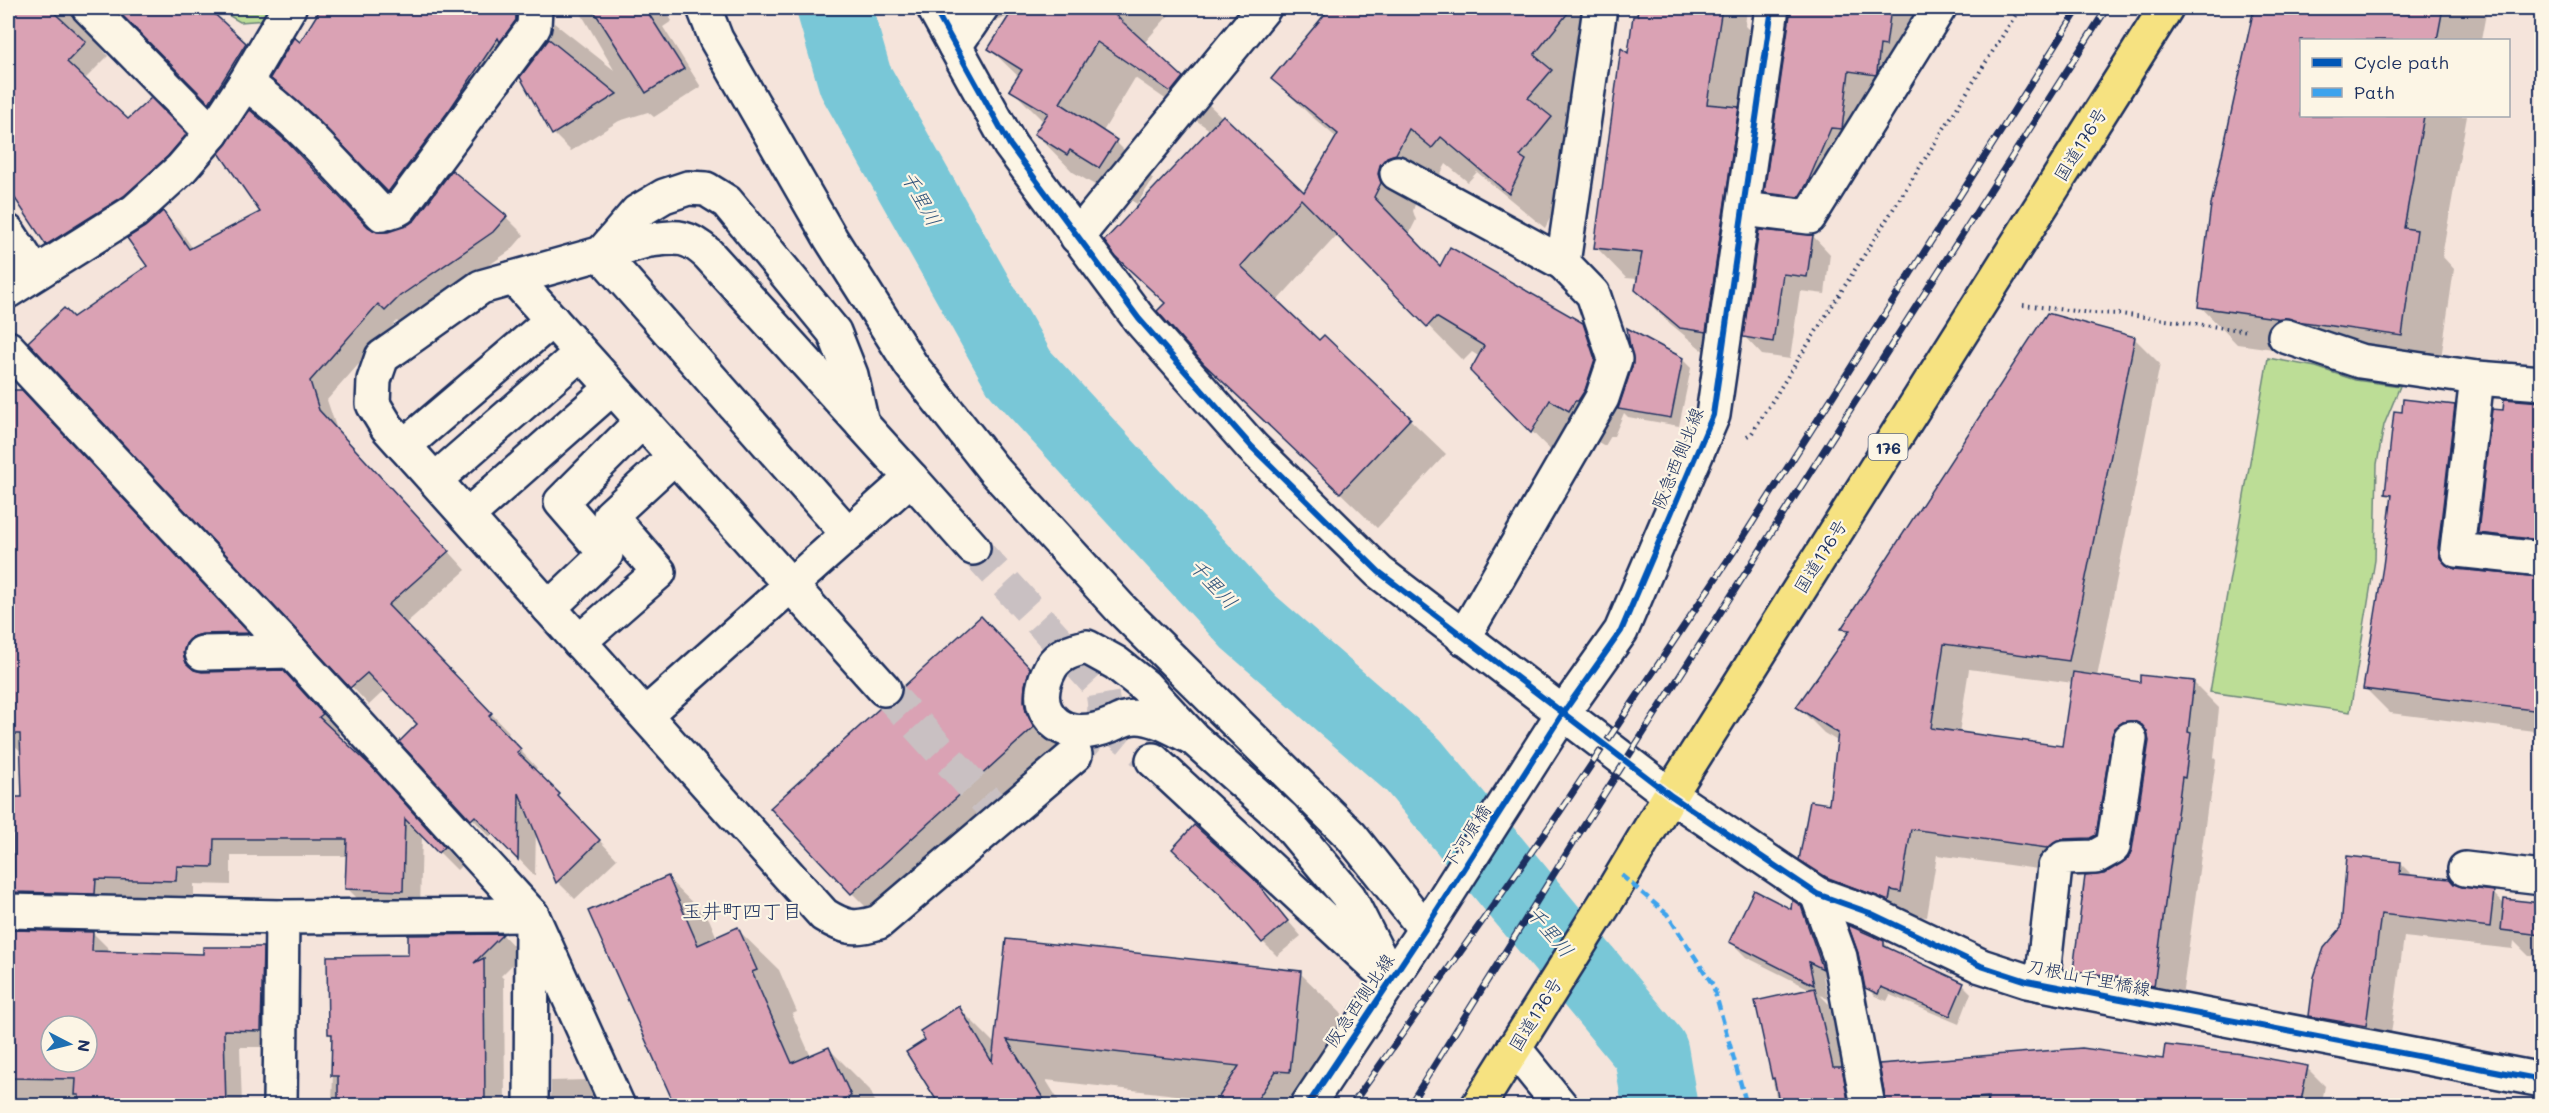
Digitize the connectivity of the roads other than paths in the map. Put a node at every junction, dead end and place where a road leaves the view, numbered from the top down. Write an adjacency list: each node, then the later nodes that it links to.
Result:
1 (89, 8): 14 (street)
2 (289, 8): 13 (street)
3 (535, 8): 13 (street)
4 (704, 8): 62 (street)
5 (934, 8): 12 (street, 刀根山千里橋線)
6 (981, 8): 12 (street)
7 (1600, 8): 20 (street)
8 (1772, 8): 16 (street, 阪急西側北線)
9 (1939, 8): 16 (street)
10 (2166, 8): 55 (highway, 国道176号 / 176)
11 (1260, 9): 18 (street)
12 (955, 46): 18 (street, 刀根山千里橋線)
13 (245, 84): 14 (street)
14 (212, 133): 21 (street)
15 (1397, 173): 20 (street)
16 (1744, 209): 48 (street, 阪急西側北線)
17 (8, 232): 21 (street)
18 (1077, 237): 43 (street, 刀根山千里橋線)
19 (600, 254): 22 (street); 32 (street); 32 (street); 38 (street)
20 (1563, 263): 43 (street)
21 (35, 273): 23 (street)
22 (514, 278): 24 (street); 33 (street)
23 (8, 291)
24 (552, 320): 27 (street); 33 (street)
25 (2285, 336): 28 (street)
26 (8, 348): 45 (street)
27 (581, 353): 30 (street); 36 (street)
28 (2477, 378): 29 (street); 40 (street)
29 (2541, 383)
30 (612, 388): 31 (street); 37 (street)
31 (642, 422): 34 (street); 42 (street)
32 (862, 424): 35 (street)
33 (404, 446): 36 (street)
34 (674, 457): 41 (street); 44 (street)
35 (911, 478): 38 (street); 39 (street)
36 (435, 480): 37 (street)
37 (467, 516): 42 (street)
38 (849, 534): 41 (street)
39 (973, 548)
40 (2541, 559)
41 (789, 586): 47 (street); 49 (street)
42 (549, 608): 44 (street)
43 (1463, 638): 48 (street, 刀根山千里橋線)
44 (579, 642): 49 (street)
45 (291, 651): 46 (street); 60 (street)
46 (202, 653)
47 (884, 689)
48 (1563, 713): 54 (street, 阪急西側北線); 55 (street, 刀根山千里橋線)
49 (645, 715): 52 (street)
50 (1193, 738): 63 (street)
51 (2130, 739): 64 (street)
52 (1075, 755)
53 (1153, 760): 63 (street)
54 (1522, 777): 62 (street, 下河原橋)
55 (1670, 795): 58 (street, 刀根山千里橋線); 65 (highway, 国道176号 / 176)
56 (2465, 869): 57 (street)
57 (2541, 878)
58 (1817, 894): 64 (street, 刀根山千里橋線); 73 (street)
59 (8, 911): 61 (street)
60 (532, 915): 61 (street); 68 (street); 69 (street)
61 (282, 917): 67 (street)
62 (1430, 920): 63 (street, 阪急西側北線)
63 (1391, 980): 70 (street, 阪急西側北線)
64 (2042, 984): 66 (street, 刀根山千里橋線)
65 (1519, 1040): 71 (highway, 国道176号 / 176); 72 (street)
66 (2541, 1080)
67 (280, 1106)
68 (531, 1106)
69 (618, 1106)
70 (1307, 1106)
71 (1478, 1106)
72 (1561, 1106)
73 (1868, 1106)

